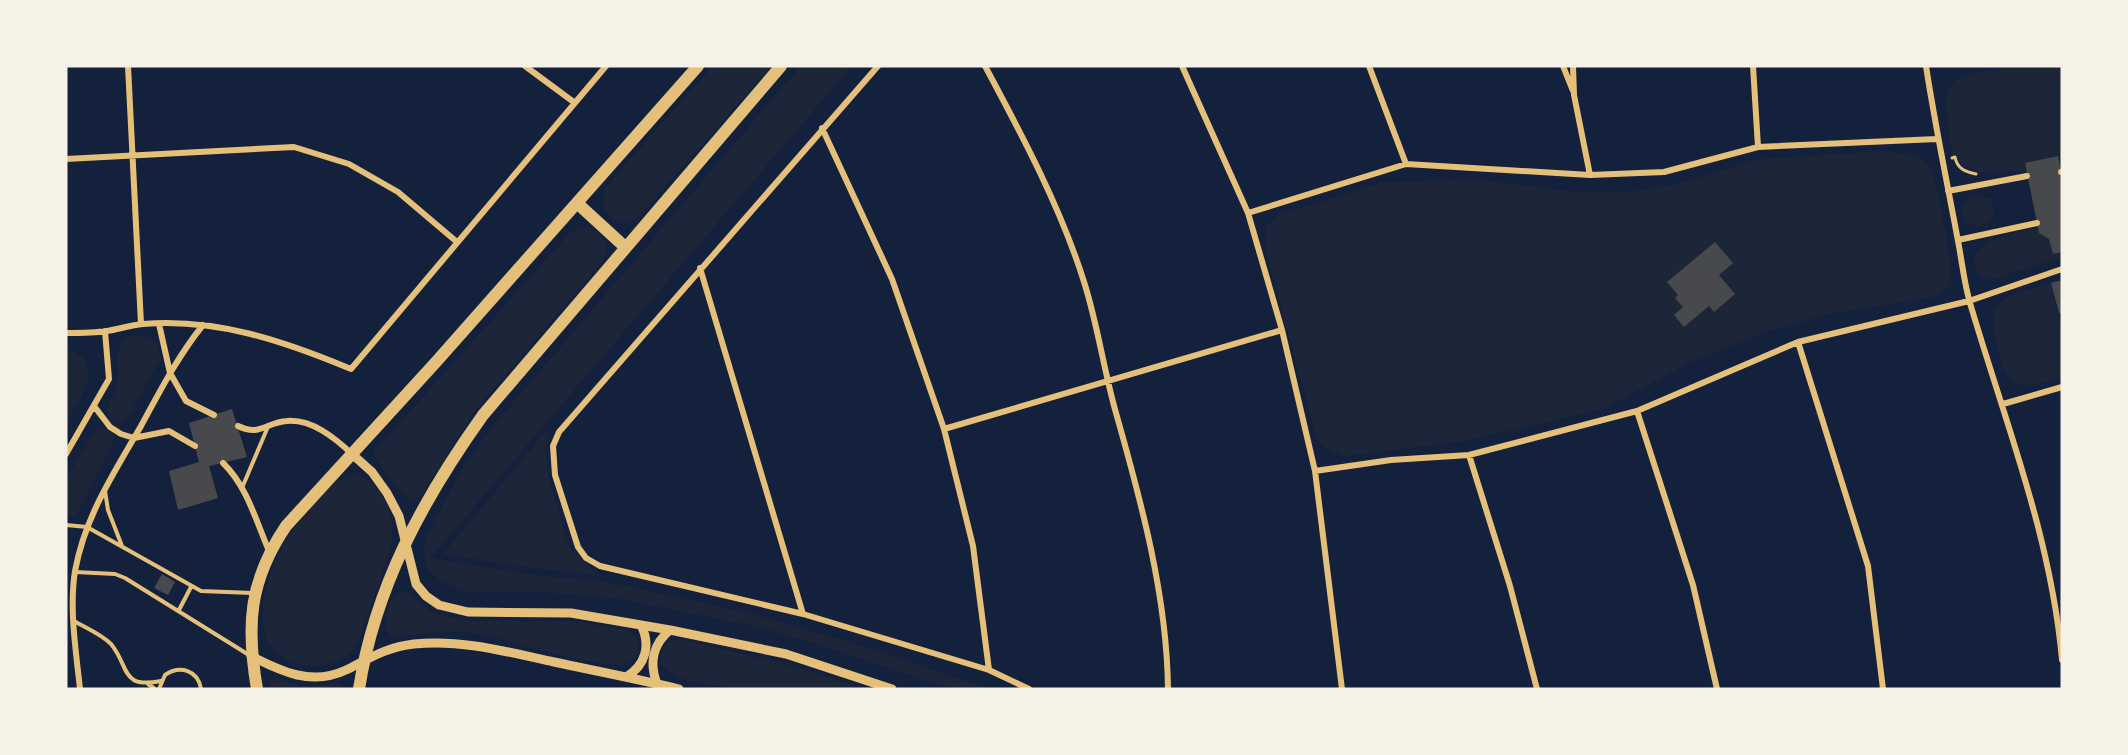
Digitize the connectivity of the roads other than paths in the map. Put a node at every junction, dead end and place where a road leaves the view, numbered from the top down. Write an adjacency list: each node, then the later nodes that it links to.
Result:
1 (128, 66): 19 (street)
2 (525, 66): 15 (street)
3 (606, 66): 15 (street)
4 (698, 66): 25 (main road)
5 (781, 66): 30 (main road)
6 (878, 66): 16 (street)
7 (985, 66): 42 (street)
8 (1182, 66): 26 (street)
9 (1369, 66): 21 (street)
10 (1563, 66): 14 (street)
11 (1573, 66): 14 (street)
12 (1753, 66): 18 (street)
13 (1926, 66): 17 (street)
14 (1574, 95): 22 (street)
15 (575, 103): 29 (street)
16 (822, 128): 31 (street); 50 (street)
17 (1937, 139): 18 (street); 24 (street)
18 (1758, 147): 22 (street)
19 (132, 153): 20 (street); 29 (street); 34 (street)
20 (66, 159)
21 (1406, 164): 22 (street); 26 (street)
22 (1590, 175)
23 (2027, 177): 24 (street)
24 (1948, 191): 28 (street)
25 (577, 203): 30 (main road); 54 (main road)
26 (1248, 213): 37 (street)
27 (2037, 223): 28 (street)
28 (1958, 240): 33 (street)
29 (457, 242): 36 (street)
30 (625, 247): 62 (main road)
31 (700, 268): 69 (street); 69 (street)
32 (2062, 269): 33 (street)
33 (1969, 301): 40 (street); 44 (street)
34 (141, 324): 35 (street); 38 (street)
35 (159, 324): 36 (street); 41 (street)
36 (203, 325): 41 (street)
37 (1282, 330): 42 (street); 57 (street)
38 (105, 331): 39 (street); 45 (street)
39 (66, 333)
40 (1797, 342): 46 (street); 94 (street)
41 (170, 373): 47 (street); 51 (street)
42 (1107, 381): 50 (street); 90 (street)
43 (2062, 387): 44 (street)
44 (2003, 404): 76 (street)
45 (94, 406): 51 (street); 53 (street)
46 (1637, 411): 55 (street); 93 (street)
47 (214, 415)
48 (238, 426): 49 (street)
49 (267, 429): 54 (street); 59 (lane)
50 (944, 429): 77 (street)
51 (134, 438): 52 (street); 58 (street)
52 (195, 446)
53 (66, 454)
54 (352, 454): 62 (street); 64 (main road)
55 (1469, 455): 57 (street); 92 (street)
56 (222, 463): 59 (street)
57 (1315, 471): 91 (street)
58 (104, 488): 61 (street); 63 (lane)
59 (242, 488): 64 (street)
60 (66, 525): 61 (lane)
61 (87, 527): 63 (lane); 65 (street)
62 (406, 541): 72 (street); 75 (main road)
63 (123, 547): 66 (lane)
64 (269, 551): 67 (main road)
65 (75, 572): 68 (lane); 71 (street)
66 (191, 587): 67 (lane); 68 (lane)
67 (254, 593): 74 (main road)
68 (179, 610): 74 (lane)
69 (803, 614): 77 (street)
70 (66, 620): 71 (street)
71 (74, 621): 80 (lane); 82 (street)
72 (641, 625): 73 (street); 78 (street)
73 (670, 630): 81 (street); 88 (street)
74 (251, 656): 75 (street); 85 (main road)
75 (364, 658): 78 (street); 86 (main road)
76 (2062, 660)
77 (989, 670): 89 (street)
78 (626, 677): 81 (street)
79 (161, 681): 80 (lane); 83 (lane); 84 (lane)
80 (148, 683): 83 (lane)
81 (657, 684): 87 (street)
82 (80, 689)
83 (157, 689)
84 (201, 689)
85 (257, 689)
86 (359, 689)
87 (679, 689)
88 (892, 689)
89 (1029, 689)
90 (1168, 689)
91 (1342, 689)
92 (1537, 689)
93 (1717, 689)
94 (1883, 689)

